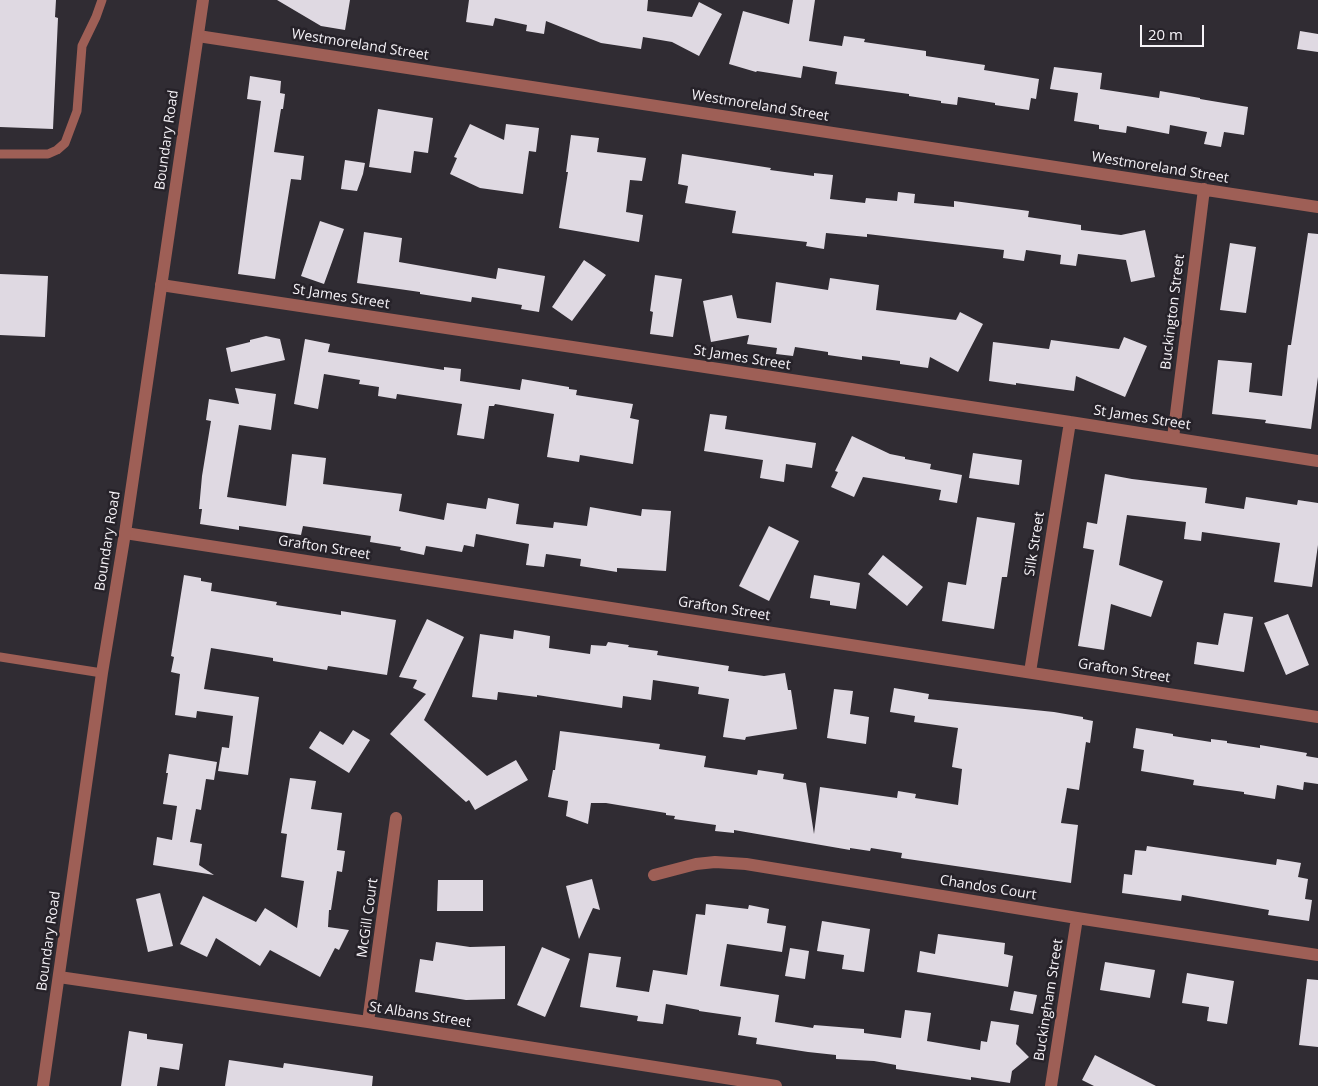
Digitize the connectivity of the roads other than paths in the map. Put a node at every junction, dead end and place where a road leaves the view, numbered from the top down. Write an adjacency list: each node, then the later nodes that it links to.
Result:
1 (102, 0): 4 (lane)
2 (203, 0): 3 (street, Boundary Road)
3 (198, 36): 5 (street, Westmoreland Street); 7 (street, Boundary Road)
4 (0, 154)
5 (1204, 190): 6 (street, Westmoreland Street); 9 (street, Buckington Street)
6 (1318, 207)
7 (161, 286): 8 (street, St James Street); 11 (street, Boundary Road)
8 (1070, 422): 9 (street, St James Street); 13 (street, Silk Street)
9 (1173, 438): 10 (street, St James Street)
10 (1318, 461)
11 (125, 533): 13 (street, Grafton Street); 14 (street, Boundary Road)
12 (0, 657): 14 (lane)
13 (1030, 672): 15 (street, Grafton Street)
14 (102, 673): 20 (street, Boundary Road)
15 (1318, 716)
16 (396, 818): 21 (street, McGill Court)
17 (654, 875): 18 (street, Chandos Court)
18 (1077, 918): 19 (street, Chandos Court); 24 (street, Buckingham Street)
19 (1318, 955)
20 (59, 977): 21 (street, St Albans Street); 22 (street, Boundary Road)
21 (368, 1022): 23 (street, St Albans Street)
22 (43, 1086)
23 (776, 1086)
24 (1051, 1086)

